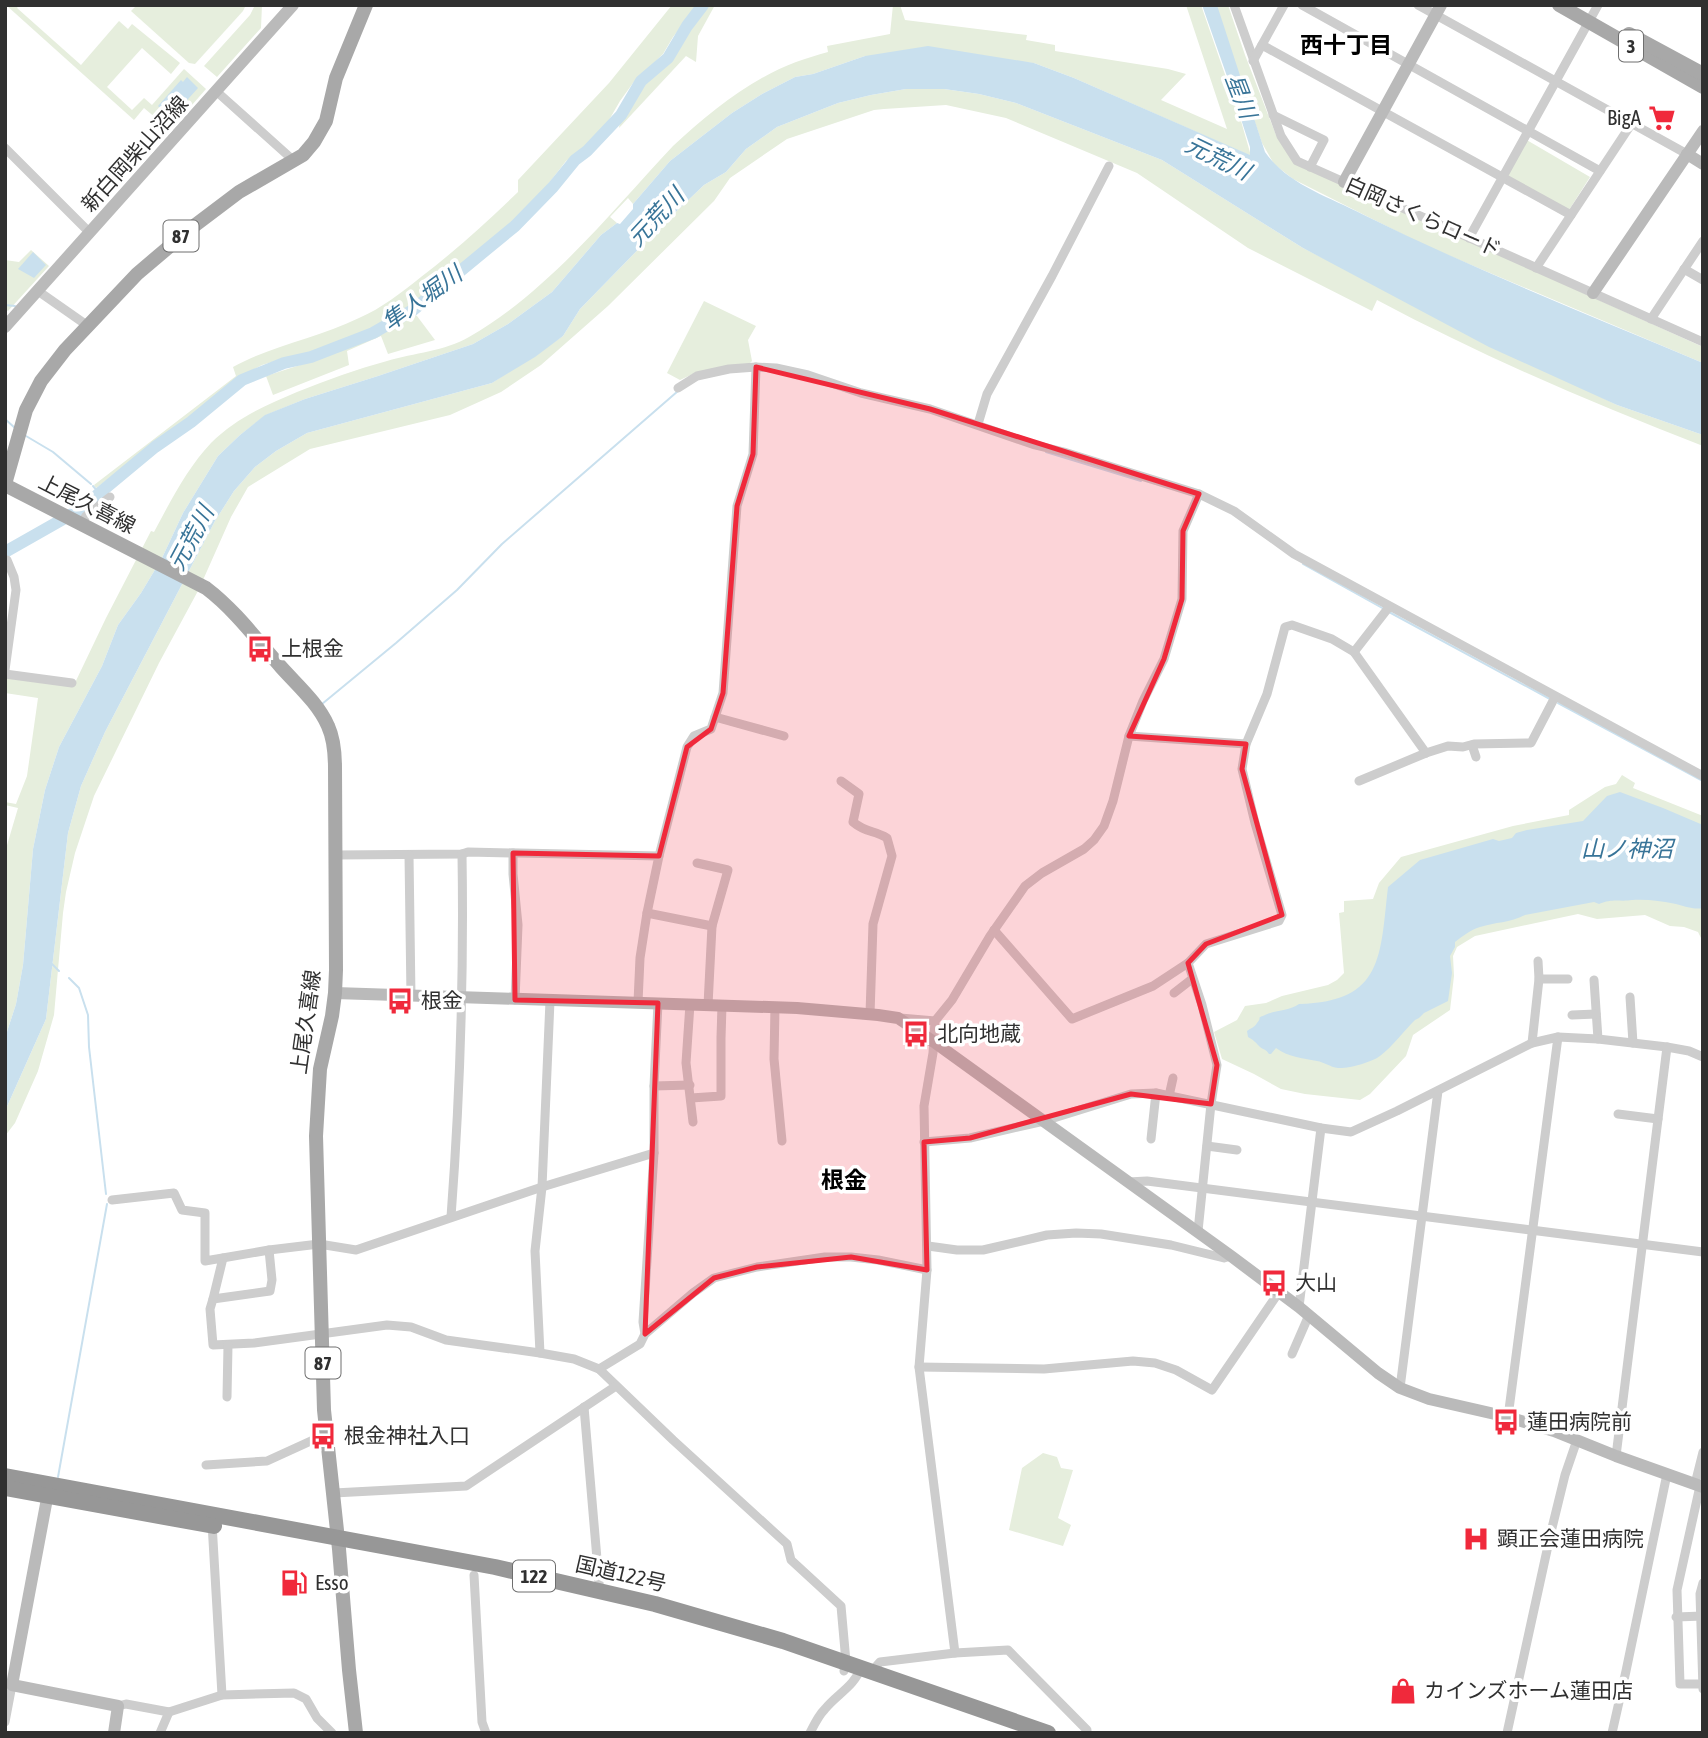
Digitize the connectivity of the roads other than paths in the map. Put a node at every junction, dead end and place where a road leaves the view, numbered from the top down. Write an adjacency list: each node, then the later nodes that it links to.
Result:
1 (293, 5): 17 (street, 新白岡柴山沼線)
2 (366, 5): 25 (main road, 上尾久喜線 / 87)
3 (1234, 5): 12 (street, 白岡さくらロード)
4 (1284, 5): 11 (street)
5 (1302, 5): 13 (street)
6 (1419, 5): 9 (street)
7 (1559, 5): 10 (main road, 3)
8 (1576, 5): 10 (main road, 3)
9 (1438, 10): 13 (street); 15 (street)
10 (1593, 14): 14 (main road, 3); 15 (street); 16 (main road, 3)
11 (1262, 45): 12 (street); 18 (street)
12 (1253, 61): 19 (street, 白岡さくらロード)
13 (1408, 64): 18 (street); 21 (street)
14 (1703, 74)
15 (1555, 82): 20 (street); 21 (street)
16 (1703, 87)
17 (216, 91): 25 (street); 33 (street, 新白岡柴山沼線)
18 (1382, 111): 30 (street); 31 (street)
19 (1273, 115): 28 (street, 白岡さくらロード); 28 (street)
20 (1632, 123): 24 (street); 29 (street)
21 (1528, 131): 29 (street); 30 (street)
22 (1703, 131): 24 (street)
23 (5, 148): 33 (street)
24 (1687, 154): 26 (street); 40 (street)
25 (293, 160): 42 (main road, 上尾久喜線 / 87)
26 (1703, 164)
27 (1109, 166): 47 (street)
28 (1310, 167): 31 (street, 白岡さくらロード)
29 (1600, 171): 32 (street)
30 (1503, 177): 32 (street); 34 (street)
31 (1344, 182): 34 (street, 白岡さくらロード)
32 (1571, 215): 36 (street)
33 (90, 233): 39 (street, 新白岡柴山沼線)
34 (1469, 238): 36 (street, 白岡さくらロード)
35 (1703, 241): 37 (street)
36 (1536, 268): 40 (street, 白岡さくらロード)
37 (1684, 269): 38 (street); 41 (street)
38 (1703, 280)
39 (38, 291): 42 (street); 43 (street, 新白岡柴山沼線)
40 (1593, 293): 41 (street, 白岡さくらロード)
41 (1651, 319): 44 (street, 白岡さくらロード)
42 (88, 326): 48 (main road, 上尾久喜線 / 87)
43 (5, 327)
44 (1703, 342)
45 (756, 367): 46 (street); 47 (street); 58 (street)
46 (678, 388)
47 (978, 424): 49 (street)
48 (5, 485): 51 (main road, 上尾久喜線 / 87)
49 (1199, 494): 53 (street); 60 (street)
50 (110, 497): 51 (street)
51 (78, 522): 69 (main road, 上尾久喜線 / 87)
52 (5, 561): 55 (street)
53 (1389, 607): 54 (street); 57 (street)
54 (1354, 652): 61 (street); 63 (street)
55 (5, 672): 56 (street)
56 (72, 683)
57 (1555, 696): 62 (street); 65 (street)
58 (715, 717): 59 (street); 72 (street)
59 (785, 736)
60 (1129, 736): 61 (street); 76 (street)
61 (1246, 744): 78 (street)
62 (1472, 745): 63 (street); 64 (street)
63 (1426, 753): 67 (street)
64 (1476, 757)
65 (1703, 776)
66 (841, 780): 96 (street)
67 (1359, 781)
68 (513, 853): 71 (street); 72 (street); 88 (street)
69 (336, 855): 70 (street); 83 (main road, 上尾久喜線 / 87)
70 (409, 855): 71 (street); 85 (street)
71 (462, 855): 87 (street)
72 (659, 856): 74 (street)
73 (697, 863): 75 (street)
74 (647, 913): 75 (street); 90 (street)
75 (712, 926): 93 (street)
76 (994, 930): 78 (street); 100 (street)
77 (1538, 961): 80 (street)
78 (1188, 963): 79 (street)
79 (1192, 979): 84 (street); 115 (street)
80 (1539, 979): 81 (street); 104 (street)
81 (1568, 979)
82 (1594, 980): 98 (street)
83 (335, 993): 85 (street); 136 (main road, 上尾久喜線 / 87)
84 (1174, 993)
85 (411, 997): 87 (street)
86 (1630, 997): 105 (street)
87 (462, 998): 88 (street); 132 (street)
88 (515, 1000): 89 (street)
89 (550, 1001): 90 (street); 128 (street)
90 (638, 1002): 91 (street)
91 (658, 1003): 92 (street); 110 (street)
92 (690, 1004): 93 (street); 109 (street)
93 (708, 1005): 94 (street)
94 (722, 1005): 95 (street); 114 (street)
95 (775, 1007): 96 (street); 122 (street)
96 (870, 1014): 99 (street)
97 (1572, 1014): 98 (street)
98 (1596, 1014): 102 (street)
99 (898, 1018): 100 (street); 103 (street)
100 (935, 1021): 103 (street)
101 (1558, 1037): 102 (street); 104 (street); 135 (street)
102 (1598, 1039): 105 (street)
103 (934, 1042): 118 (street); 123 (street)
104 (1532, 1043): 111 (street)
105 (1633, 1043): 106 (street)
106 (1667, 1047): 107 (street); 117 (street)
107 (1703, 1057)
108 (1173, 1078): 113 (street)
109 (690, 1085): 110 (street); 114 (street)
110 (654, 1086): 126 (street)
111 (1438, 1091): 120 (street); 133 (street)
112 (1156, 1093): 113 (street); 118 (street); 121 (street)
113 (1169, 1096): 115 (street)
114 (691, 1098): 119 (street)
115 (1211, 1104): 120 (street); 124 (street)
116 (1618, 1114): 117 (street)
117 (1658, 1119): 137 (street)
118 (1044, 1121): 123 (street); 127 (street)
119 (693, 1122)
120 (1321, 1128): 131 (street)
121 (1151, 1139)
122 (782, 1141)
123 (924, 1142): 138 (street)
124 (1208, 1146): 125 (street); 129 (street)
125 (1237, 1150)
126 (654, 1153): 128 (street); 148 (street)
127 (1128, 1182): 129 (street); 134 (street)
128 (542, 1187): 132 (street); 150 (street)
129 (1202, 1188): 131 (street); 134 (street)
130 (112, 1200): 142 (street)
131 (1313, 1203): 133 (street); 146 (street)
132 (451, 1217): 136 (street)
133 (1423, 1217): 135 (street); 155 (street)
134 (1198, 1231): 141 (street)
135 (1532, 1231): 137 (street); 158 (street)
136 (319, 1244): 139 (street); 147 (main road, 上尾久喜線 / 87)
137 (1643, 1244): 140 (street); 162 (street)
138 (928, 1246): 141 (street); 143 (street)
139 (269, 1250): 142 (street); 145 (street)
140 (1703, 1252)
141 (1231, 1256): 144 (street)
142 (223, 1258): 145 (street)
143 (927, 1270): 148 (street); 152 (street)
144 (1279, 1292): 146 (street); 152 (street)
145 (212, 1299): 149 (street)
146 (1304, 1311): 151 (street); 155 (street)
147 (322, 1334): 149 (street); 150 (street); 159 (main road, 上尾久喜線 / 87)
148 (645, 1334): 153 (street)
149 (228, 1345): 156 (street)
150 (540, 1353): 153 (street)
151 (1292, 1354)
152 (919, 1367): 177 (street)
153 (599, 1369): 154 (street)
154 (616, 1386): 157 (street); 178 (street)
155 (1400, 1388): 158 (street)
156 (227, 1397)
157 (584, 1407): 169 (street); 174 (street)
158 (1508, 1417): 160 (street)
159 (328, 1440): 163 (street); 169 (main road, 上尾久喜線 / 87)
160 (1577, 1440): 162 (street); 194 (street)
161 (1703, 1452): 166 (street)
162 (1616, 1456): 164 (street)
163 (206, 1465)
164 (1667, 1474): 166 (street); 195 (street)
165 (5, 1476): 168 (highway, 国道122号 / 122)
166 (1699, 1485): 176 (street)
167 (5, 1488): 168 (highway, 国道122号 / 122)
168 (49, 1490): 170 (highway, 国道122号 / 122); 179 (street)
169 (334, 1493): 171 (main road, 上尾久喜線 / 87)
170 (212, 1520): 171 (highway, 国道122号 / 122); 181 (street)
171 (339, 1544): 172 (highway, 国道122号 / 122); 174 (highway, 国道122号 / 122); 188 (main road, 上尾久喜線 / 87)
172 (474, 1574): 174 (highway, 国道122号 / 122); 189 (street)
173 (1703, 1583): 175 (street)
174 (600, 1595): 178 (highway, 国道122号 / 122)
175 (1702, 1616): 176 (street); 180 (street)
176 (1676, 1617): 180 (street)
177 (955, 1653): 178 (street); 193 (street)
178 (856, 1670): 190 (street); 191 (highway, 国道122号 / 122); 192 (highway, 国道122号 / 122)
179 (12, 1685): 182 (street); 184 (street)
180 (1703, 1686)
181 (222, 1695): 183 (street); 187 (street)
182 (118, 1706): 183 (street); 185 (street)
183 (169, 1712): 186 (street)
184 (5, 1722)
185 (114, 1733)
186 (160, 1733)
187 (332, 1733)
188 (356, 1733)
189 (486, 1733)
190 (810, 1733)
191 (1021, 1733)
192 (1048, 1733)
193 (1087, 1733)
194 (1507, 1733)
195 (1612, 1733)

